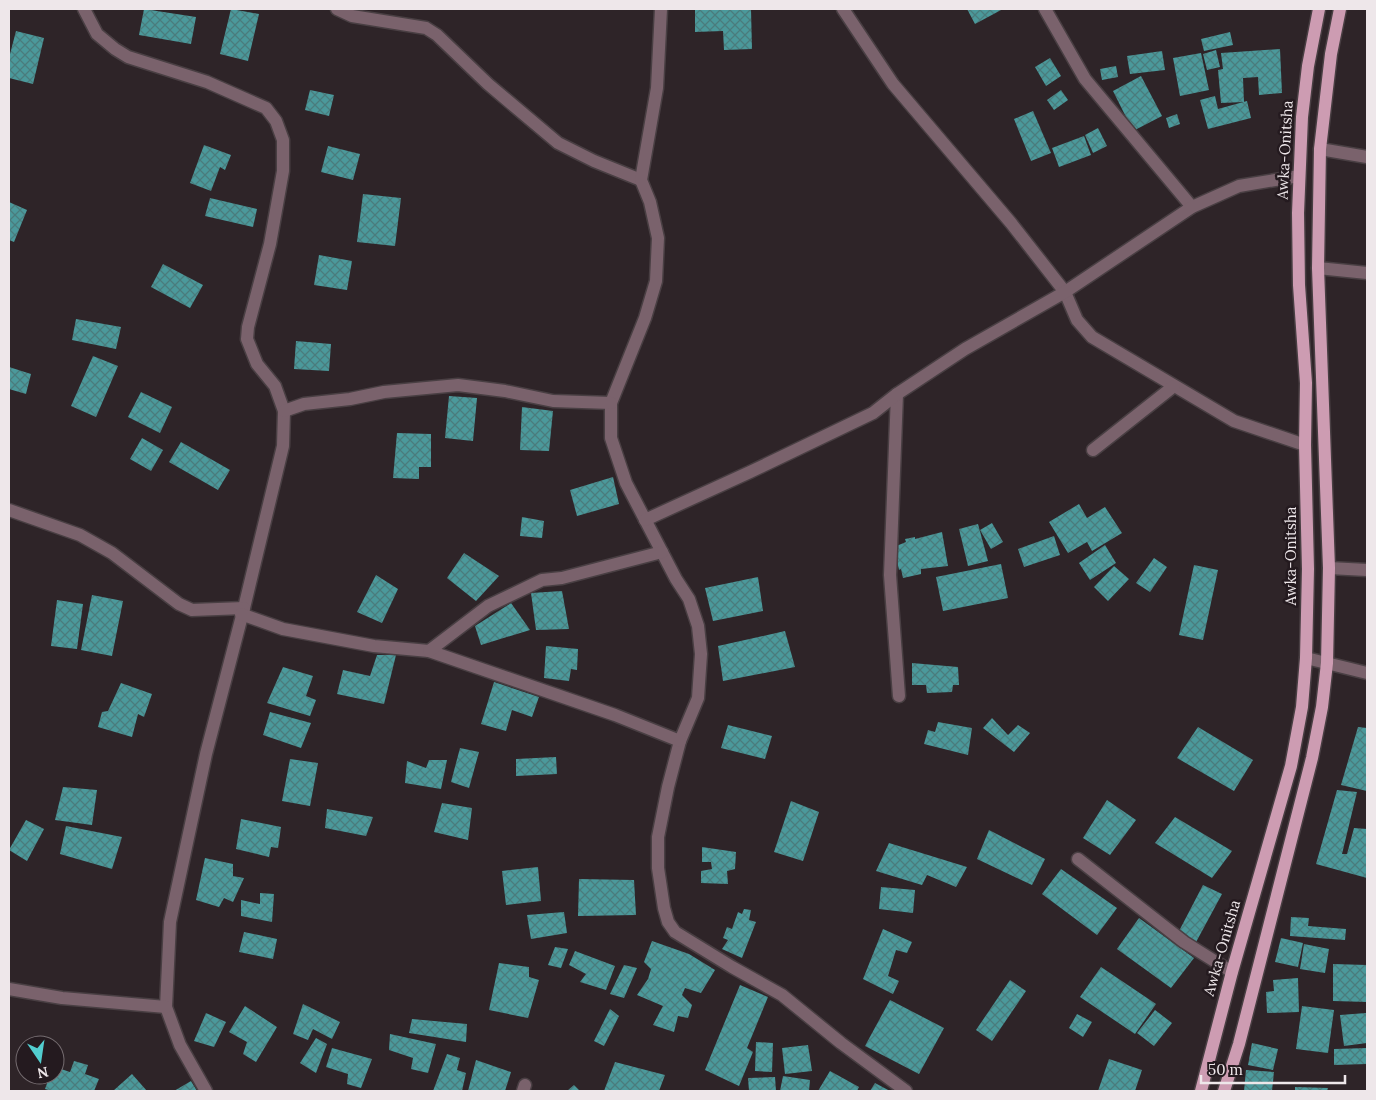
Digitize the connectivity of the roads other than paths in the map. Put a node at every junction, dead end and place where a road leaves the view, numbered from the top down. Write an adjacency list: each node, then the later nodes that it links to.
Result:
1 (84, 9): 19 (street)
2 (337, 9): 11 (street)
3 (661, 9): 11 (street)
4 (843, 9): 15 (street)
5 (1045, 9): 12 (street)
6 (1319, 9): 10 (main road, Awka-Onitsha)
7 (1340, 9): 8 (main road)
8 (1320, 149): 9 (street); 13 (main road)
9 (1367, 157)
10 (1299, 176): 12 (street); 20 (main road, Awka-Onitsha)
11 (641, 180): 18 (street)
12 (1192, 206): 15 (street)
13 (1318, 268): 14 (street); 25 (main road)
14 (1367, 272)
15 (1065, 292): 16 (street); 17 (street)
16 (1174, 386): 20 (street); 21 (street)
17 (896, 394): 23 (street); 32 (street)
18 (611, 402): 19 (street); 23 (street)
19 (284, 411): 27 (street)
20 (1305, 445): 29 (main road, Awka-Onitsha)
21 (1093, 450)
22 (9, 510): 27 (street)
23 (645, 520): 24 (street)
24 (662, 552): 28 (street); 33 (street)
25 (1329, 568): 26 (street); 30 (main road)
26 (1367, 570)
27 (243, 611): 28 (street); 37 (street)
28 (429, 651): 33 (street)
29 (1306, 658): 30 (street); 35 (main road, Awka-Onitsha)
30 (1327, 663): 31 (street); 41 (main road)
31 (1367, 673)
32 (900, 696)
33 (680, 742): 39 (street)
34 (1078, 859): 35 (street)
35 (1232, 972): 40 (main road, Awka-Onitsha)
36 (9, 989): 37 (street)
37 (166, 1008): 38 (street)
38 (206, 1091)
39 (906, 1091)
40 (1201, 1091)
41 (1224, 1091)

